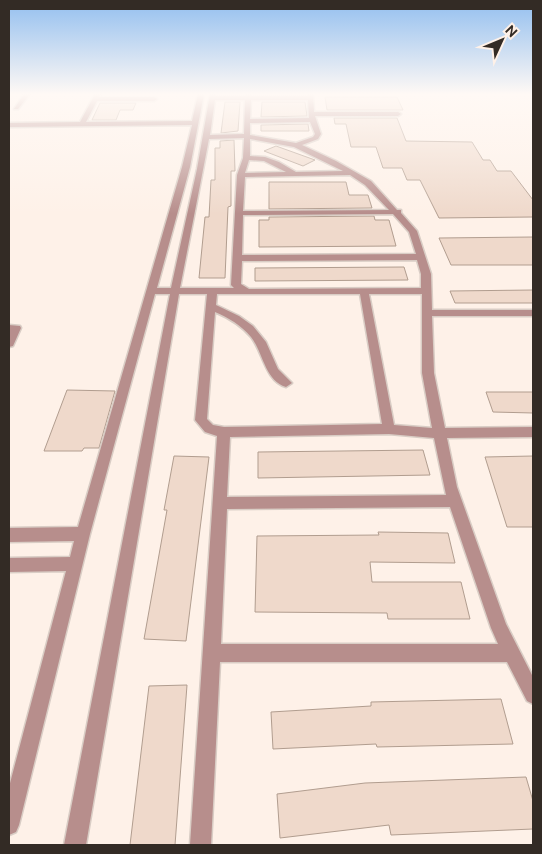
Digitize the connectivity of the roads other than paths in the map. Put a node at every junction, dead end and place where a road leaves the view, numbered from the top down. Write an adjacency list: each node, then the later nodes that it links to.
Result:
1 (193, 134): 15 (street)
2 (206, 134): 5 (street)
3 (318, 134): 6 (street)
4 (247, 136): 5 (street); 6 (street); 7 (street)
5 (206, 137): 16 (street)
6 (296, 145): 8 (street)
7 (246, 158): 9 (street); 10 (street)
8 (351, 173): 9 (street); 11 (street)
9 (294, 174): 10 (street)
10 (241, 175): 12 (street)
11 (398, 212): 12 (street); 13 (street)
12 (241, 213): 14 (street)
13 (421, 257): 14 (street); 20 (street)
14 (237, 258): 18 (street)
15 (150, 291): 16 (street); 33 (street)
16 (175, 291): 17 (street); 41 (street)
17 (212, 291): 18 (street); 21 (street)
18 (242, 291): 19 (street)
19 (364, 292): 20 (street); 27 (street)
20 (426, 292): 22 (street)
21 (211, 307): 26 (street); 28 (street)
22 (427, 313): 23 (street); 29 (street)
23 (533, 313)
24 (9, 328): 25 (street)
25 (9, 343)
26 (286, 383)
27 (389, 429): 28 (street); 29 (street)
28 (224, 432): 32 (street)
29 (440, 432): 30 (street); 31 (street)
30 (533, 432)
31 (455, 500): 32 (street); 38 (street)
32 (221, 503): 37 (street)
33 (83, 534): 34 (street); 35 (street)
34 (9, 535)
35 (75, 564): 36 (street); 40 (street)
36 (9, 565)
37 (212, 653): 38 (street); 42 (street)
38 (512, 653): 39 (street)
39 (533, 695)
40 (9, 825)
41 (75, 845)
42 (201, 845)

